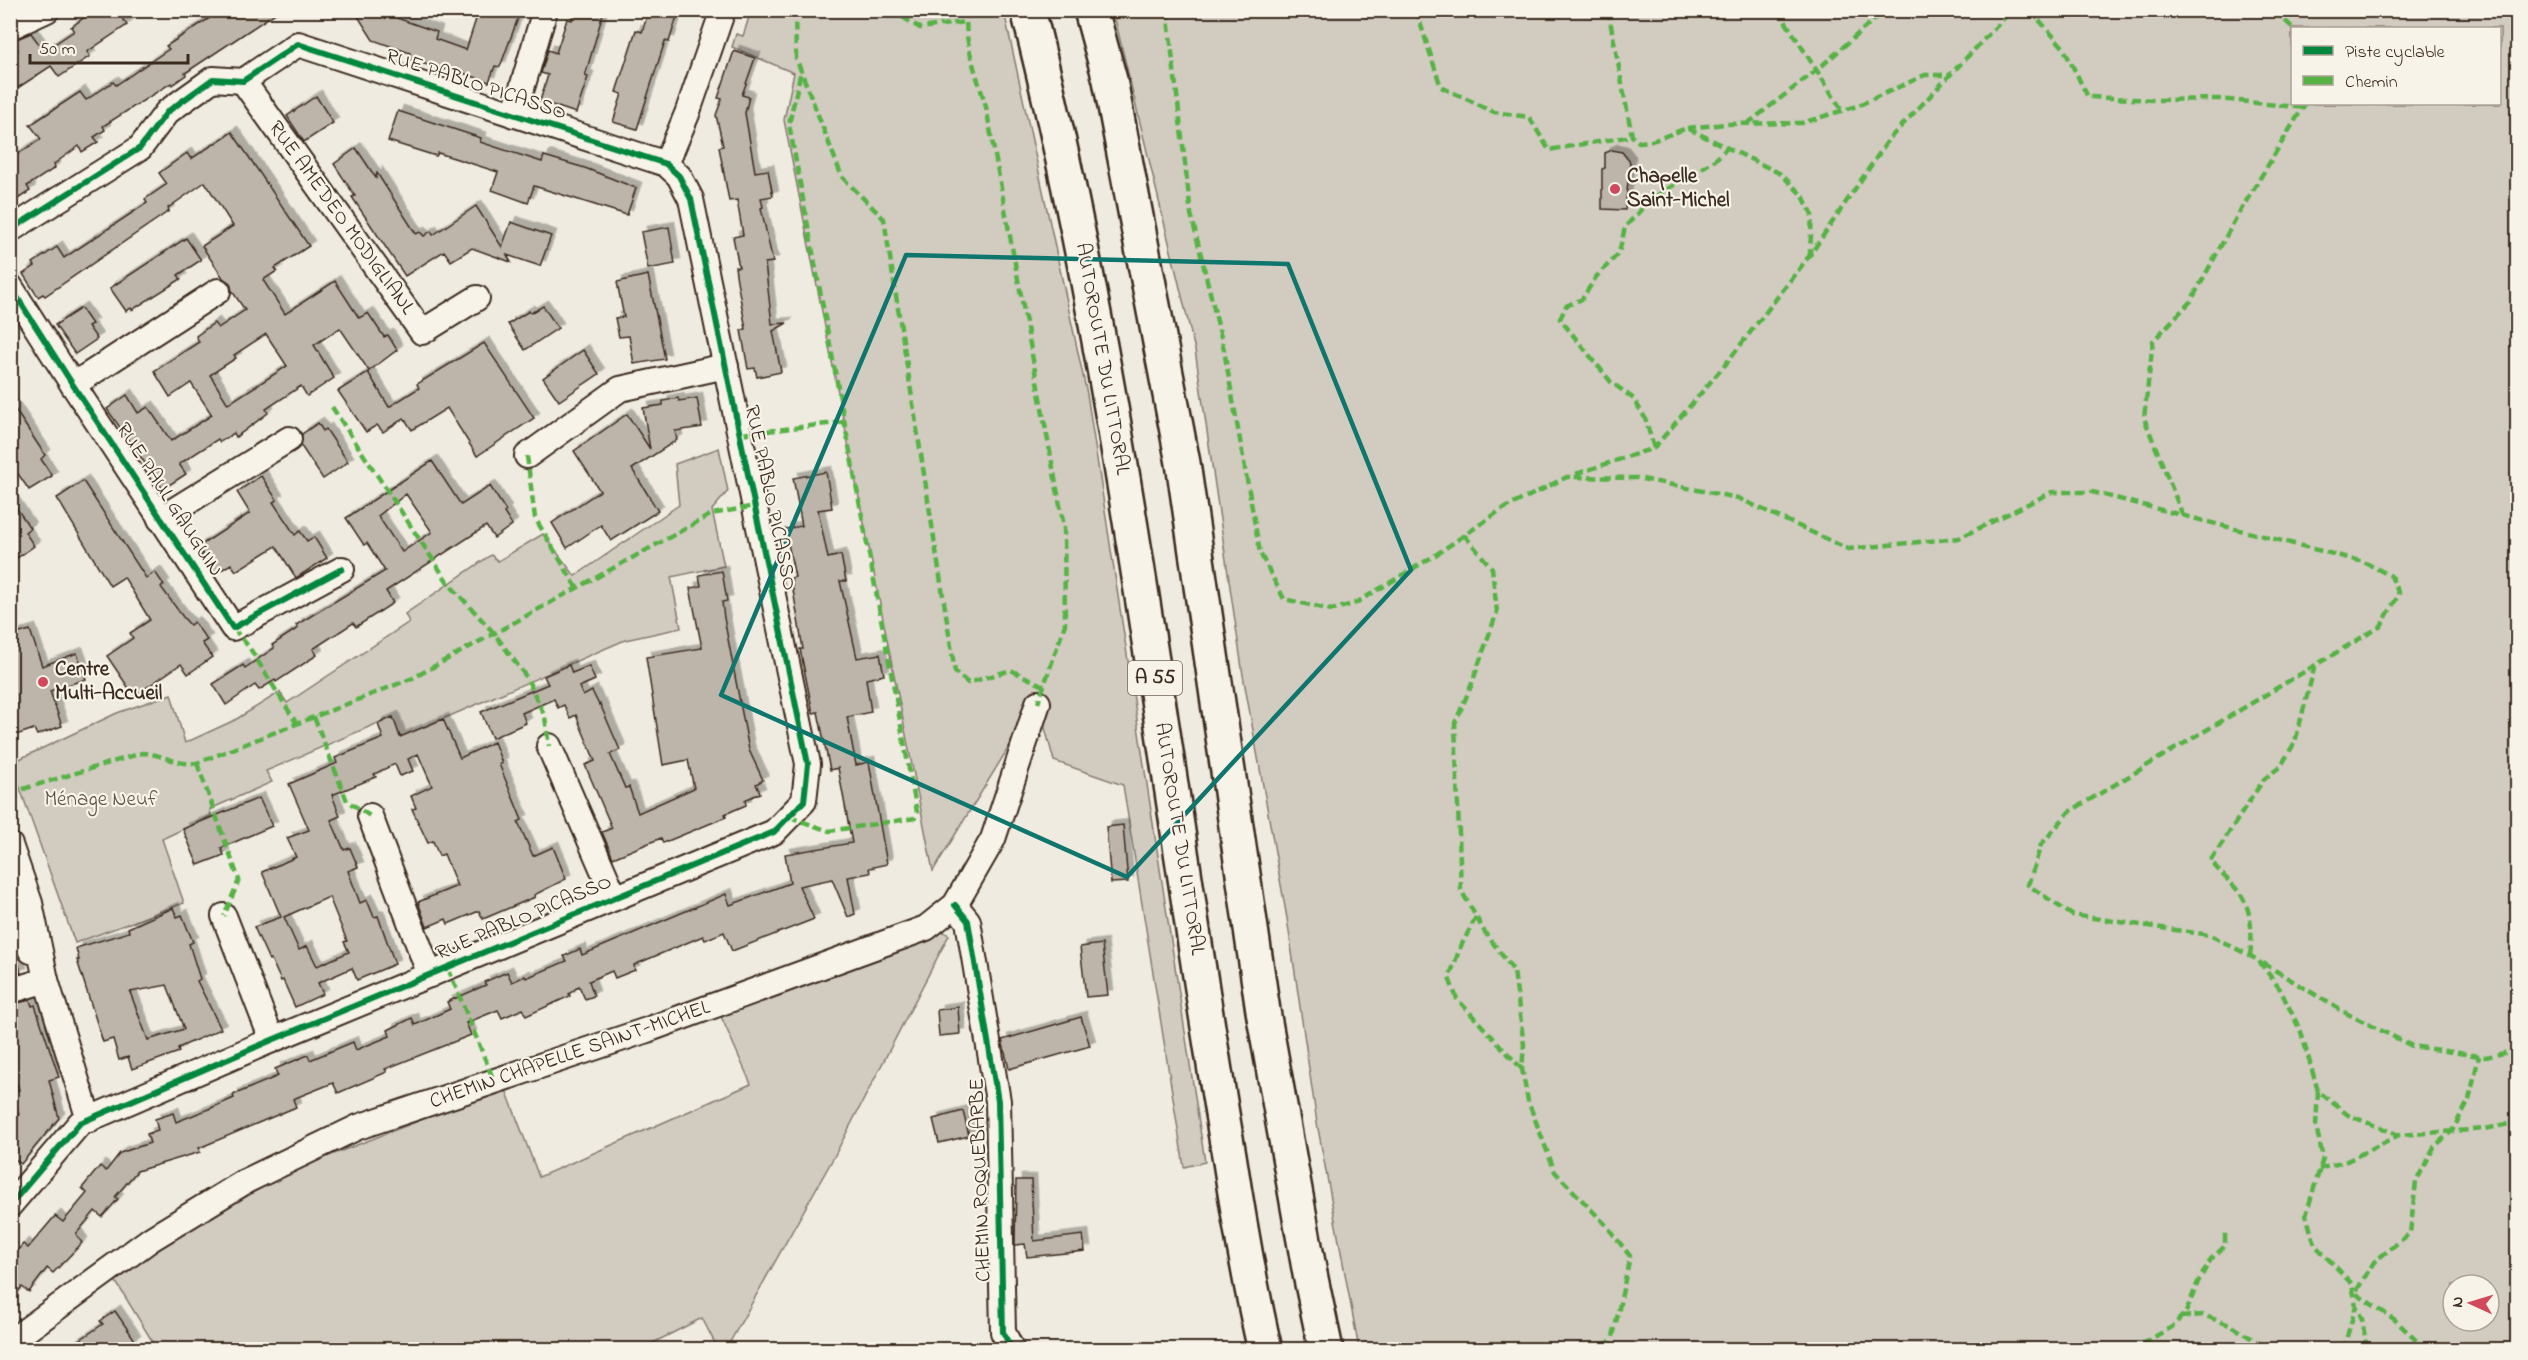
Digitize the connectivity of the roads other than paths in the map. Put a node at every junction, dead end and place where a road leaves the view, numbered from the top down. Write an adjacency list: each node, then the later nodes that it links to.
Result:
1 (47, 10): 6 (street)
2 (545, 10): 8 (street)
3 (723, 10): 9 (street)
4 (1028, 10): 36 (highway, AUTOROUTE DU LITTORAL / A 55)
5 (1091, 10): 37 (highway, A 55)
6 (10, 27)
7 (243, 81): 8 (street, RUE PABLO PICASSO); 10 (street); 13 (street, RUE AMEDEO MODIGLIANL)
8 (514, 115): 9 (street, RUE PABLO PICASSO)
9 (666, 164): 14 (street, RUE PABLO PICASSO)
10 (10, 230)
11 (10, 286): 15 (street, RUE PAUL GAUGUIN)
12 (218, 291): 15 (street)
13 (477, 298)
14 (726, 366): 17 (street); 24 (street, RUE PABLO PICASSO)
15 (73, 385): 18 (street, RUE PAUL GAUGUIN)
16 (290, 439): 18 (street)
17 (527, 456)
18 (160, 519): 19 (street, RUE PAUL GAUGUIN)
19 (342, 569)
20 (1038, 703): 25 (street, CHEMIN CHAPELLE SAINT-MICHEL)
21 (549, 746): 24 (street)
22 (370, 816): 28 (street)
23 (10, 845): 29 (street)
24 (615, 898): 28 (street, RUE PABLO PICASSO)
25 (955, 905): 34 (street, CHEMIN CHAPELLE SAINT-MICHEL); 35 (street, CHEMIN ROQUEBARBE)
26 (10, 911): 29 (street)
27 (225, 916): 31 (street)
28 (430, 975): 31 (street, RUE PABLO PICASSO)
29 (46, 980): 30 (street); 32 (street)
30 (10, 991)
31 (272, 1040): 32 (street, RUE PABLO PICASSO)
32 (89, 1120): 33 (street, RUE PABLO PICASSO)
33 (10, 1205)
34 (10, 1342)
35 (1012, 1350)
36 (1265, 1350)
37 (1326, 1350)

